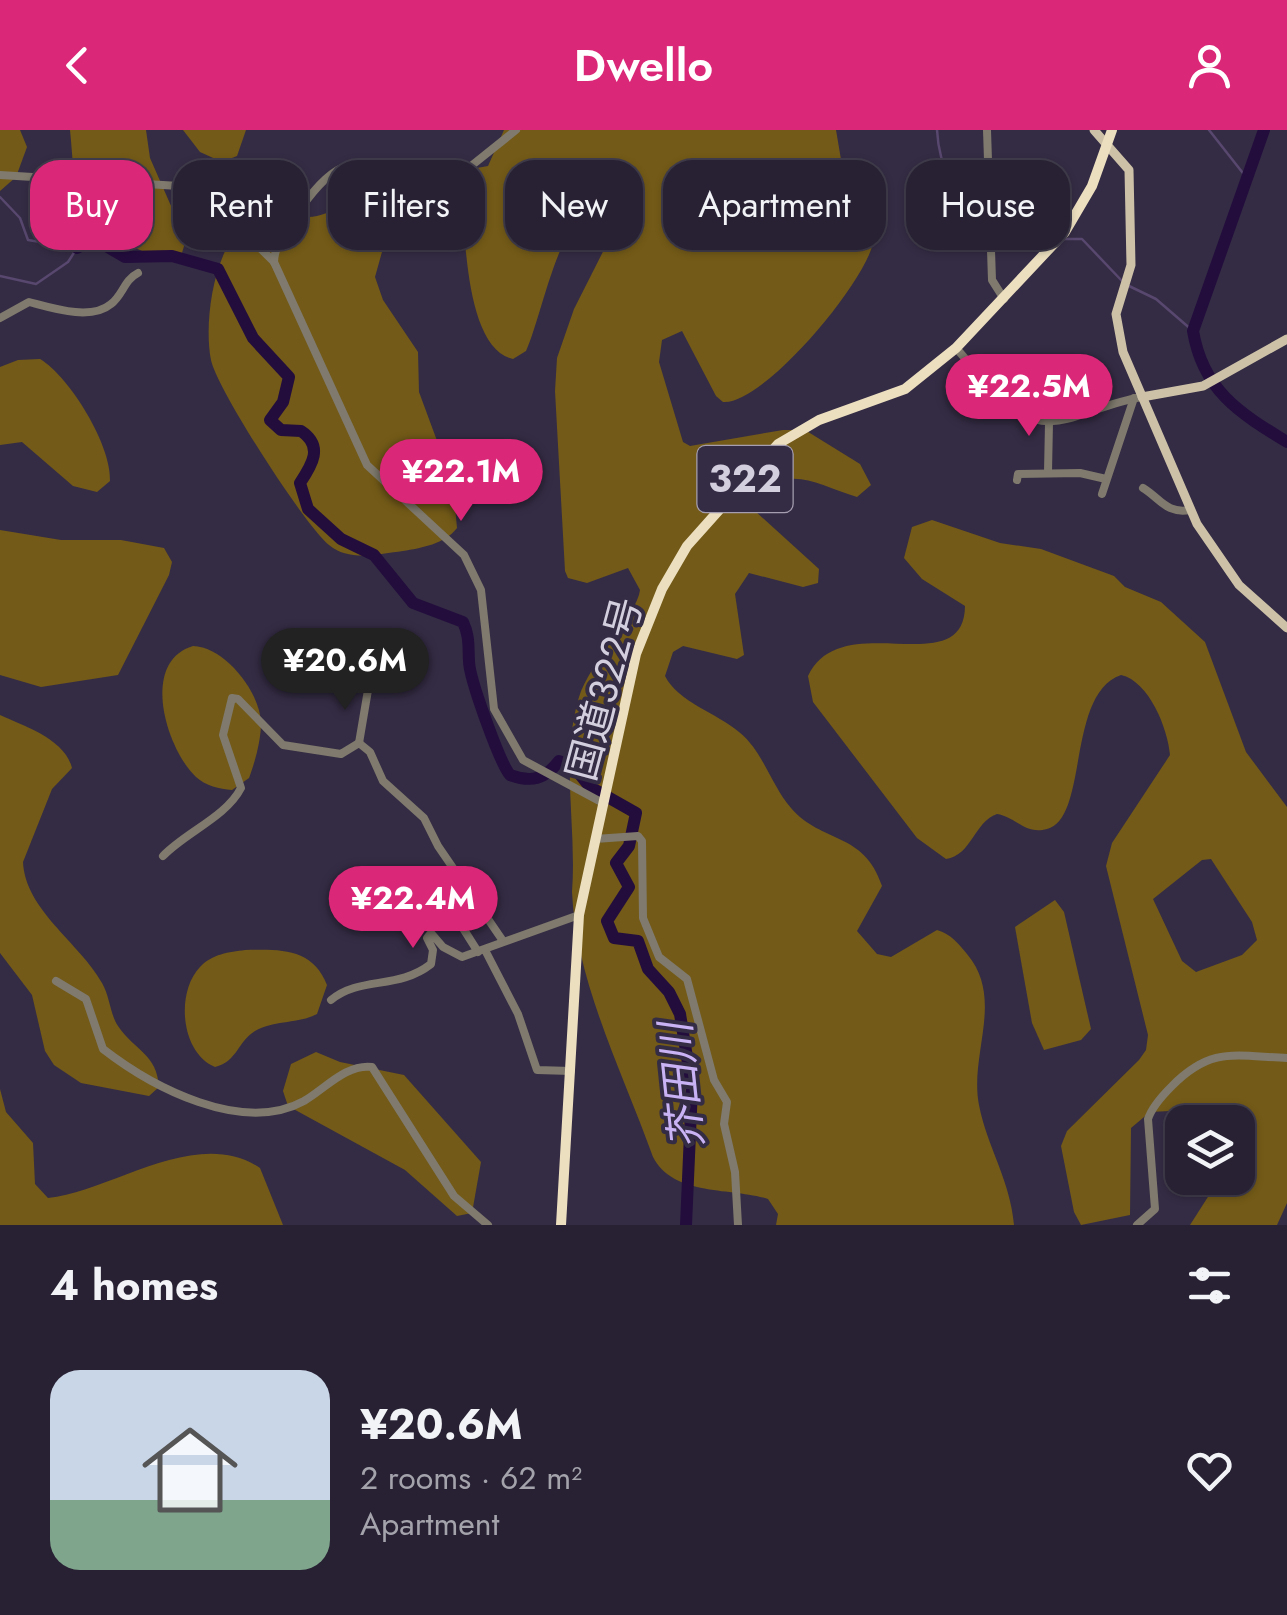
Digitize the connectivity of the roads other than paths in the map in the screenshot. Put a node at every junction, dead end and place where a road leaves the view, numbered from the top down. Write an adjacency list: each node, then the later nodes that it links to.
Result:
1 (516, 130): 7 (street)
2 (987, 130): 9 (street)
3 (1094, 130): 5 (main road)
4 (1112, 130): 5 (highway, 国道322号 / 322)
5 (1108, 143): 9 (highway, 国道322号 / 322); 13 (main road)
6 (0, 175): 7 (street)
7 (274, 262): 24 (street)
8 (138, 273): 10 (street)
9 (1004, 299): 12 (highway, 国道322号 / 322)
10 (0, 318)
11 (1287, 339): 13 (main road)
12 (956, 348): 14 (street); 24 (highway, 国道322号 / 322)
13 (1138, 397): 14 (street); 16 (street); 20 (main road)
14 (1048, 422): 15 (street)
15 (1048, 472): 16 (street); 17 (street)
16 (1106, 479): 19 (street)
17 (1017, 480)
18 (1144, 488): 20 (street)
19 (1102, 494)
20 (1190, 510): 21 (main road)
21 (1287, 628)
22 (368, 690): 23 (street)
23 (360, 742): 26 (street); 27 (street)
24 (604, 801): 25 (highway, 国道322号 / 322)
25 (595, 839): 28 (highway, 国道322号 / 322); 37 (street)
26 (163, 856)
27 (454, 869): 29 (street); 30 (street)
28 (579, 914): 29 (street); 34 (highway, 国道322号 / 322)
29 (503, 940): 30 (street)
30 (481, 951): 32 (street); 34 (street)
31 (56, 981): 35 (street)
32 (331, 1000)
33 (1287, 1058): 38 (street)
34 (571, 1070): 36 (highway, 国道322号 / 322)
35 (488, 1225)
36 (560, 1225)
37 (738, 1225)
38 (1136, 1225)

